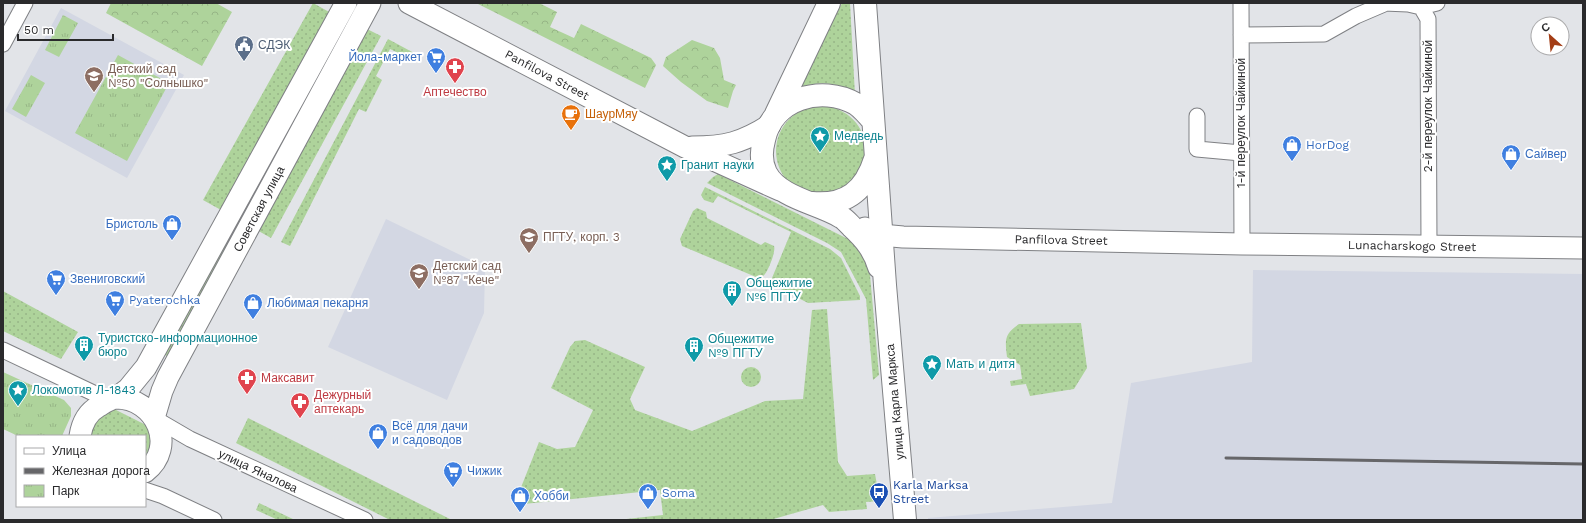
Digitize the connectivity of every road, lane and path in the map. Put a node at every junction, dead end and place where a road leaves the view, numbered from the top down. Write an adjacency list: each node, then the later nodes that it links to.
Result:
1 (25, 3): 12 (street)
2 (346, 3): 28 (main road, Советская улица)
3 (370, 3): 29 (main road, Советская улица)
4 (409, 3): 16 (main road, Panfilova Street)
5 (829, 3): 14 (main road)
6 (865, 3): 15 (main road)
7 (1241, 3): 11 (street, 1-й переулок Чайкиной)
8 (1437, 3): 10 (street)
9 (1384, 4): 10 (street); 11 (street)
10 (1421, 7): 24 (street, 2-й переулок Чайкиной)
11 (1241, 36): 17 (street, 1-й переулок Чайкиной)
12 (3, 44)
13 (1197, 116): 17 (street)
14 (772, 120): 15 (main road); 16 (main road, Panfilova Street); 19 (main road)
15 (873, 121): 18 (main road)
16 (685, 147): 19 (main road, Panfilova Street)
17 (1241, 153): 23 (street, 1-й переулок Чайкиной)
18 (876, 158): 20 (main road); 22 (main road, улица Карла Маркса)
19 (780, 190): 20 (main road)
20 (808, 202): 21 (main road, улица Карла Маркса)
21 (842, 217): 22 (main road, Panfilova Street); 26 (main road, улица Карла Маркса)
22 (881, 235): 23 (main road, Panfilova Street); 26 (main road, улица Карла Маркса)
23 (1242, 244): 24 (main road, Lunacharskogo Street)
24 (1429, 246): 25 (main road, Lunacharskogo Street)
25 (1583, 248)
26 (885, 285): 35 (main road, улица Карла Маркса)
27 (3, 350): 28 (street)
28 (112, 399): 29 (main road); 30 (main road, Советская улица)
29 (154, 418): 31 (main road); 34 (street, улица Яналова)
30 (80, 435)
31 (146, 471)
32 (146, 490): 33 (street)
33 (214, 520)
34 (365, 520)
35 (905, 520)

